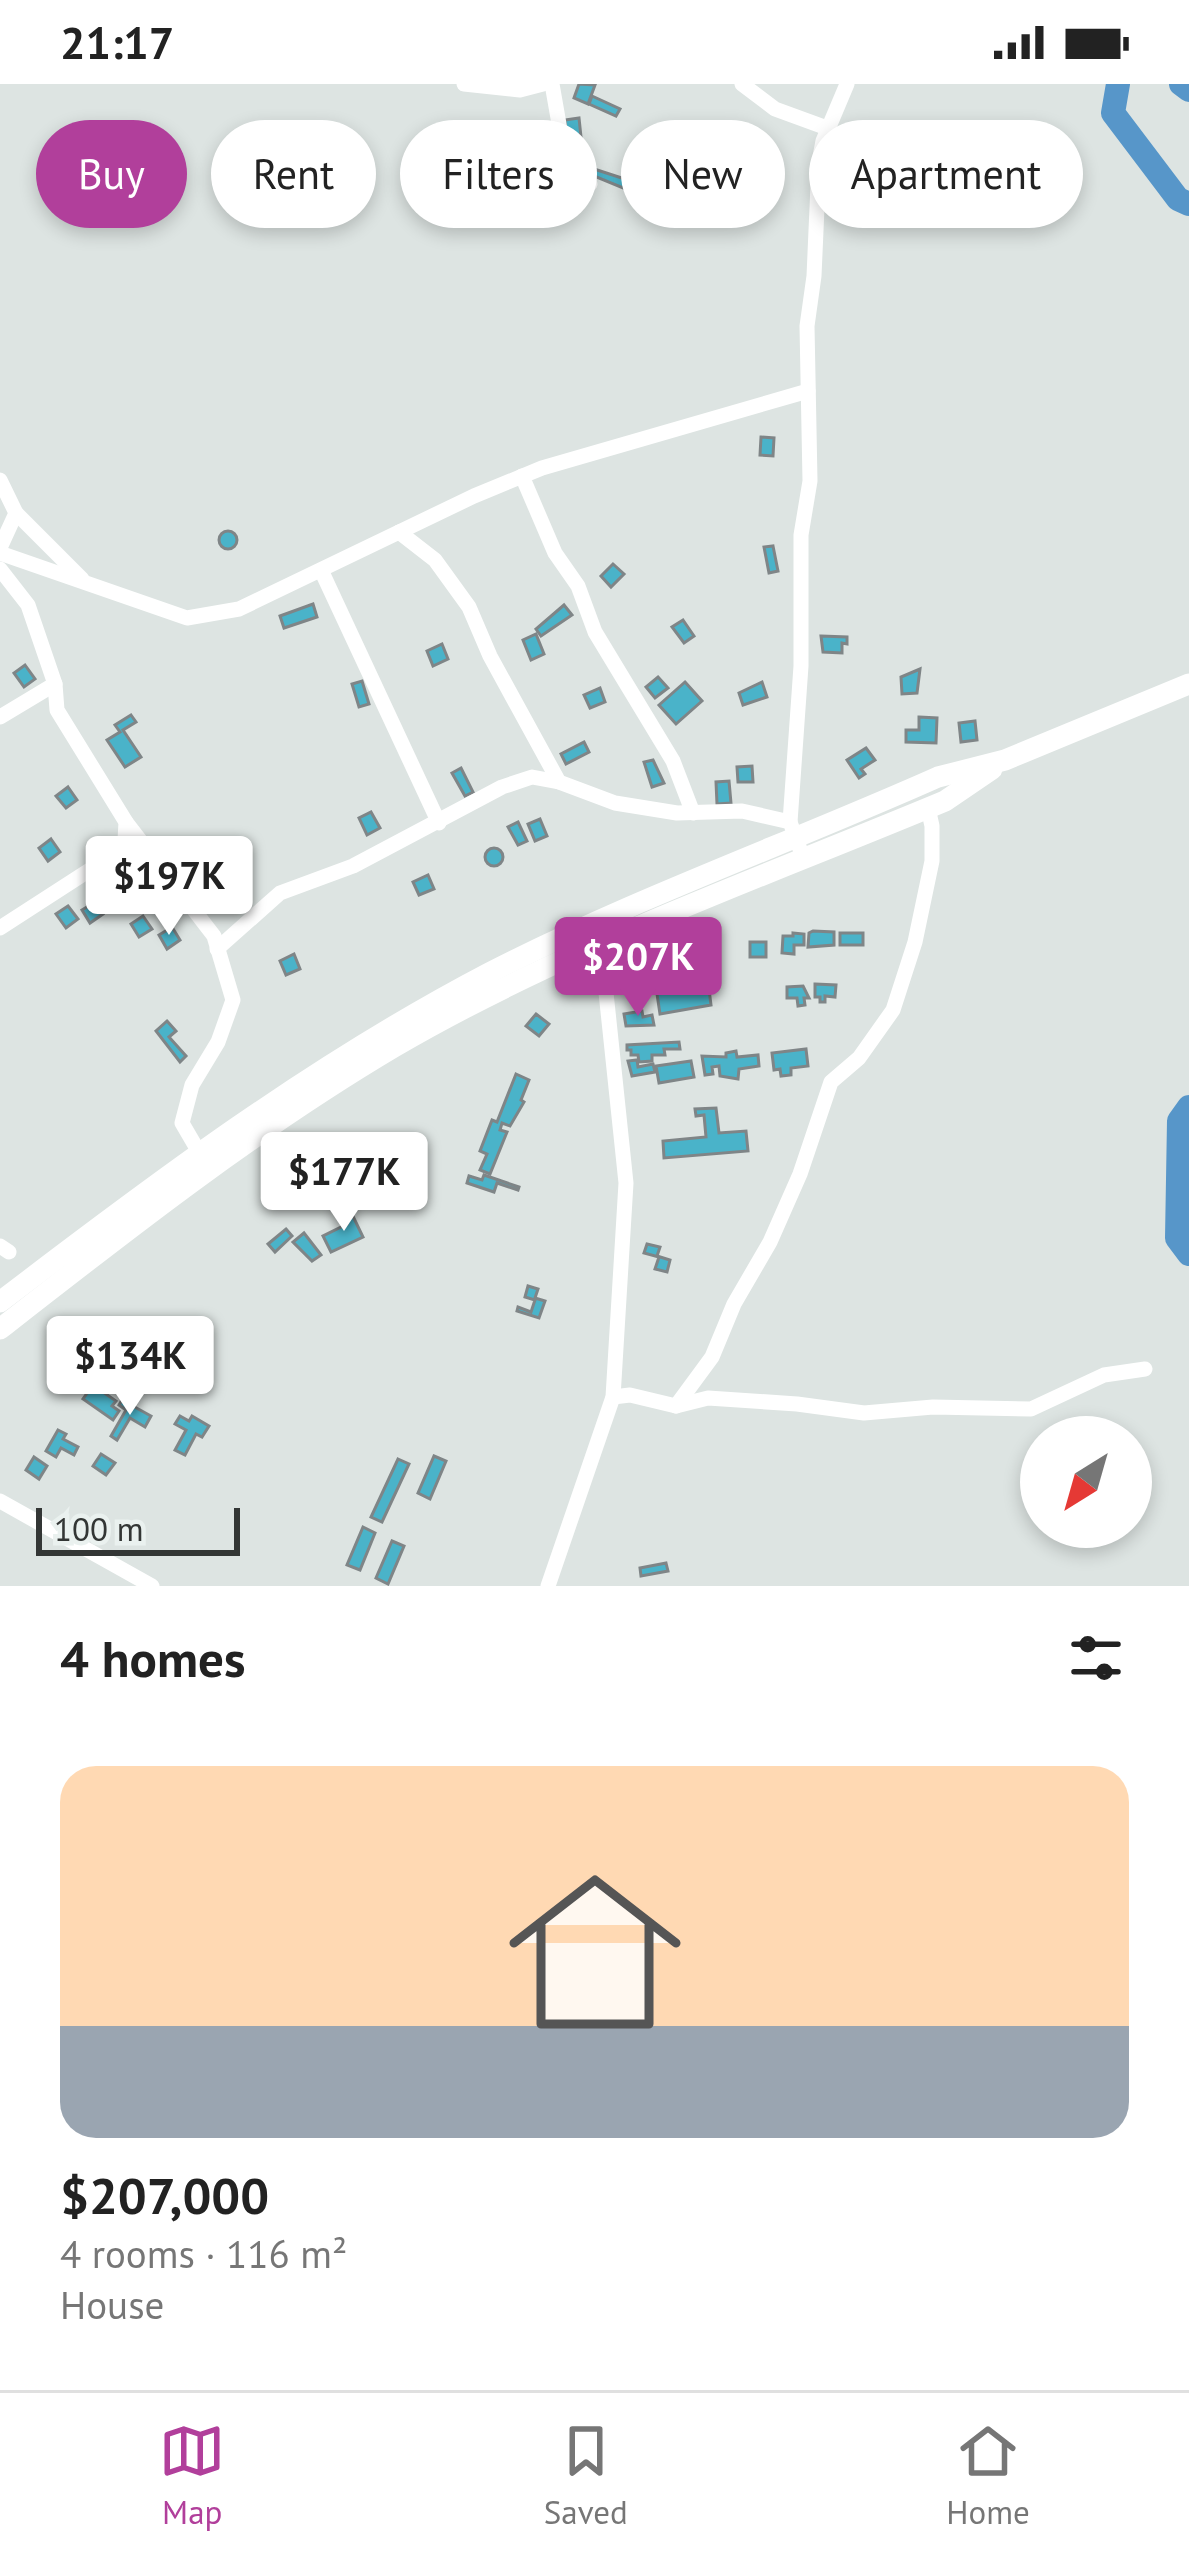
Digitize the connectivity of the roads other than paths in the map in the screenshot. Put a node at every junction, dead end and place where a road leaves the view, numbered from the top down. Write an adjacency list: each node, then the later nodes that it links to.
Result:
1 (464, 84): 2 (street)
2 (547, 84): 5 (street)
3 (742, 84): 7 (street)
4 (847, 84): 6 (street)
5 (557, 120)
6 (831, 120)
7 (809, 121)
8 (816, 228): 9 (street)
9 (808, 391): 10 (street); 27 (street)
10 (522, 476): 13 (street); 24 (street)
11 (0, 480): 12 (street)
12 (16, 513): 14 (street); 17 (street)
13 (399, 532): 16 (street); 22 (street)
14 (0, 550): 17 (street)
15 (0, 569): 18 (street)
16 (321, 570): 17 (street); 26 (street)
17 (87, 584)
18 (55, 684): 20 (street); 25 (street)
19 (1189, 684): 21 (main road)
20 (0, 717)
21 (1005, 760): 23 (main road); 27 (main road)
22 (559, 782): 24 (street); 26 (street)
23 (928, 808): 27 (main road); 36 (street)
24 (692, 812): 27 (street)
25 (126, 822): 28 (street); 30 (street)
26 (440, 823): 30 (street)
27 (796, 841): 29 (main road); 31 (main road)
28 (0, 928)
29 (601, 945): 31 (main road); 35 (street)
30 (217, 950): 31 (street)
31 (203, 1160): 32 (main road); 33 (main road)
32 (0, 1301)
33 (0, 1328)
34 (1145, 1369): 36 (street)
35 (613, 1397): 36 (street); 39 (street)
36 (676, 1406)
37 (0, 1501): 38 (street)
38 (152, 1586)
39 (548, 1586)

